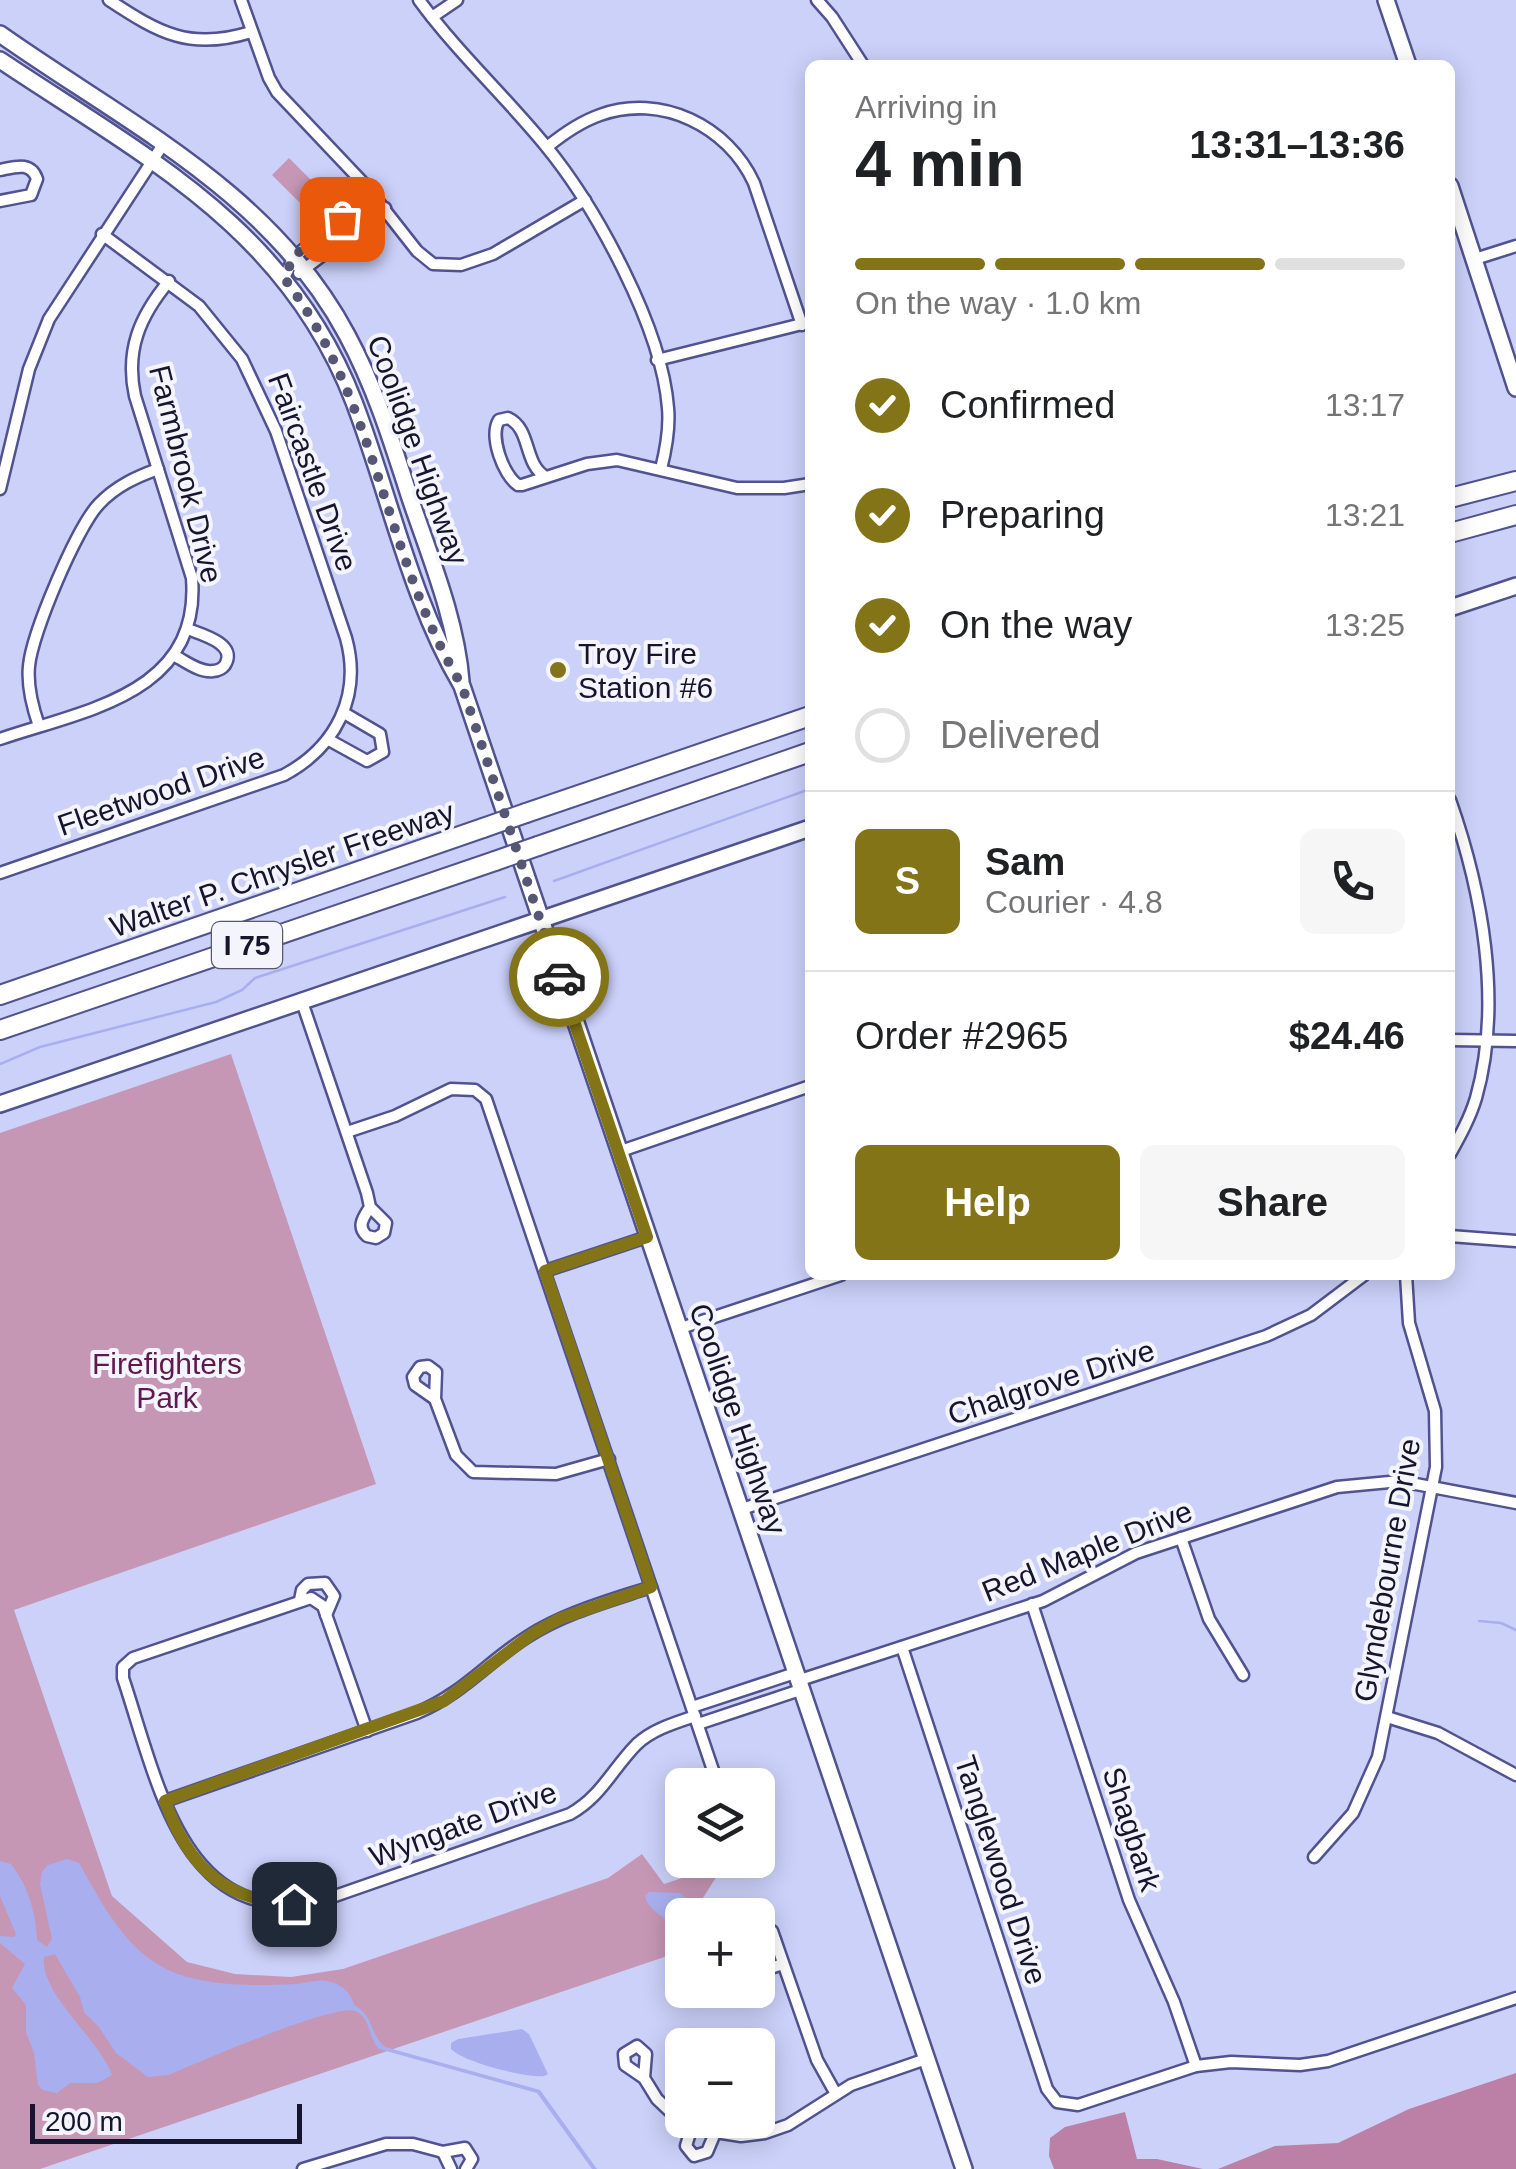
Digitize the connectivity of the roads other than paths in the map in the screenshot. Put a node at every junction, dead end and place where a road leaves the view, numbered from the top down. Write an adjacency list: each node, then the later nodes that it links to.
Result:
1 (109, 0): 8 (street)
2 (241, 0): 8 (street)
3 (419, 0): 7 (street)
4 (457, 0): 7 (street)
5 (816, 0): 11 (street)
6 (1386, 0): 12 (main road)
7 (432, 17): 14 (street)
8 (251, 32): 17 (street)
9 (0, 34): 13 (main road, Coolidge Highway)
10 (0, 60): 15 (main road, Coolidge Highway)
11 (860, 60)
12 (1406, 60)
13 (164, 142): 15 (street); 24 (main road, Coolidge Highway)
14 (547, 147): 18 (street); 29 (street)
15 (151, 161): 22 (street); 27 (main road, Coolidge Highway)
16 (0, 170): 19 (street)
17 (373, 194): 21 (street); 24 (street)
18 (584, 200): 21 (street); 31 (street)
19 (0, 201)
20 (1455, 205): 25 (main road)
21 (385, 208): 26 (street)
22 (102, 234): 28 (street, Faircastle Drive); 33 (street)
23 (1516, 246): 25 (street)
24 (294, 256): 26 (main road, Coolidge Highway); 27 (street)
25 (1475, 260): 32 (main road)
26 (306, 270): 27 (street); 47 (main road, Coolidge Highway)
27 (284, 278): 47 (main road, Coolidge Highway)
28 (169, 281): 34 (street, Farmbrook Drive); 48 (street, Faircastle Drive)
29 (805, 320)
30 (805, 323): 31 (street)
31 (657, 360): 35 (street)
32 (1516, 388)
33 (6, 441): 39 (street)
34 (158, 469): 45 (street, Farmbrook Drive); 50 (street)
35 (661, 469): 36 (street); 38 (street)
36 (546, 477): 36 (street)
37 (1516, 481): 40 (highway)
38 (805, 485)
39 (0, 490)
40 (1455, 497)
41 (1516, 515): 42 (highway)
42 (1455, 533)
43 (1516, 586): 44 (main road)
44 (1455, 606)
45 (188, 628): 46 (street, Farmbrook Drive); 46 (street, Farmbrook Drive)
46 (175, 656): 50 (street, Farmbrook Drive)
47 (462, 686): 58 (main road, Coolidge Highway)
48 (344, 713): 51 (street, Faircastle Drive); 53 (street)
49 (805, 718): 59 (highway, Walter P. Chrysler Freeway / I 75, bridge)
50 (38, 726): 52 (street, Farmbrook Drive)
51 (337, 728): 53 (street, Fleetwood Drive)
52 (0, 739)
53 (329, 740): 57 (street, Fleetwood Drive)
54 (805, 754): 61 (highway, Walter P. Chrysler Freeway / I 75, bridge)
55 (1455, 816): 64 (street)
56 (805, 830): 58 (main road)
57 (0, 873)
58 (540, 920): 60 (main road); 69 (main road, Coolidge Highway)
59 (0, 995)
60 (302, 999): 66 (main road); 67 (street)
61 (0, 1030)
62 (1455, 1040): 64 (street)
63 (1516, 1041): 64 (street)
64 (1486, 1042): 68 (street)
65 (805, 1088): 69 (street)
66 (0, 1104)
67 (346, 1132): 70 (street); 74 (street)
68 (1455, 1143)
69 (618, 1152): 72 (main road, Coolidge Highway)
70 (370, 1207)
71 (1455, 1236): 73 (street)
72 (647, 1237): 74 (street); 78 (main road, Coolidge Highway)
73 (1516, 1241)
74 (545, 1271): 80 (street)
75 (826, 1280): 78 (street)
76 (1357, 1280): 83 (street, Chalgrove Drive)
77 (1406, 1280): 81 (street, Glyndebourne Drive)
78 (678, 1328): 83 (main road, Coolidge Highway)
79 (435, 1398): 80 (street)
80 (608, 1458): 85 (street)
81 (1433, 1486): 82 (street, Red Maple Drive); 84 (street, Red Maple Drive); 93 (street, Glyndebourne Drive)
82 (1516, 1504)
83 (740, 1510): 91 (main road, Coolidge Highway)
84 (1181, 1538): 87 (street, Red Maple Drive); 90 (street)
85 (651, 1587): 92 (street); 94 (street)
86 (300, 1600): 88 (street); 88 (street); 97 (street, Wyngate Drive)
87 (1032, 1604): 89 (street, Red Maple Drive); 104 (street, Shagbark)
88 (326, 1615): 94 (street)
89 (902, 1646): 91 (street, Red Maple Drive); 104 (street, Tanglewood Drive)
90 (1244, 1675)
91 (798, 1681): 92 (street, Wyngate Drive); 92 (street, Wyngate Drive); 103 (main road, Coolidge Highway)
92 (695, 1716): 95 (street); 97 (street, Wyngate Drive)
93 (1386, 1717): 96 (street); 98 (street, Glyndebourne Drive)
94 (367, 1730): 97 (street)
95 (712, 1768)
96 (1516, 1775)
97 (165, 1801)
98 (1314, 1858)
99 (775, 1939): 100 (street)
100 (784, 1964): 101 (street); 106 (street)
101 (775, 1967)
102 (1516, 1998): 104 (street)
103 (926, 2059): 106 (street); 115 (main road, Coolidge Highway)
104 (1196, 2066)
105 (644, 2078): 107 (street)
106 (836, 2094): 108 (street)
107 (665, 2108)
108 (775, 2130)
109 (688, 2138): 110 (street)
110 (713, 2138)
111 (443, 2152): 112 (street); 113 (street); 114 (street)
112 (302, 2169)
113 (451, 2169)
114 (466, 2169)
115 (964, 2169)

